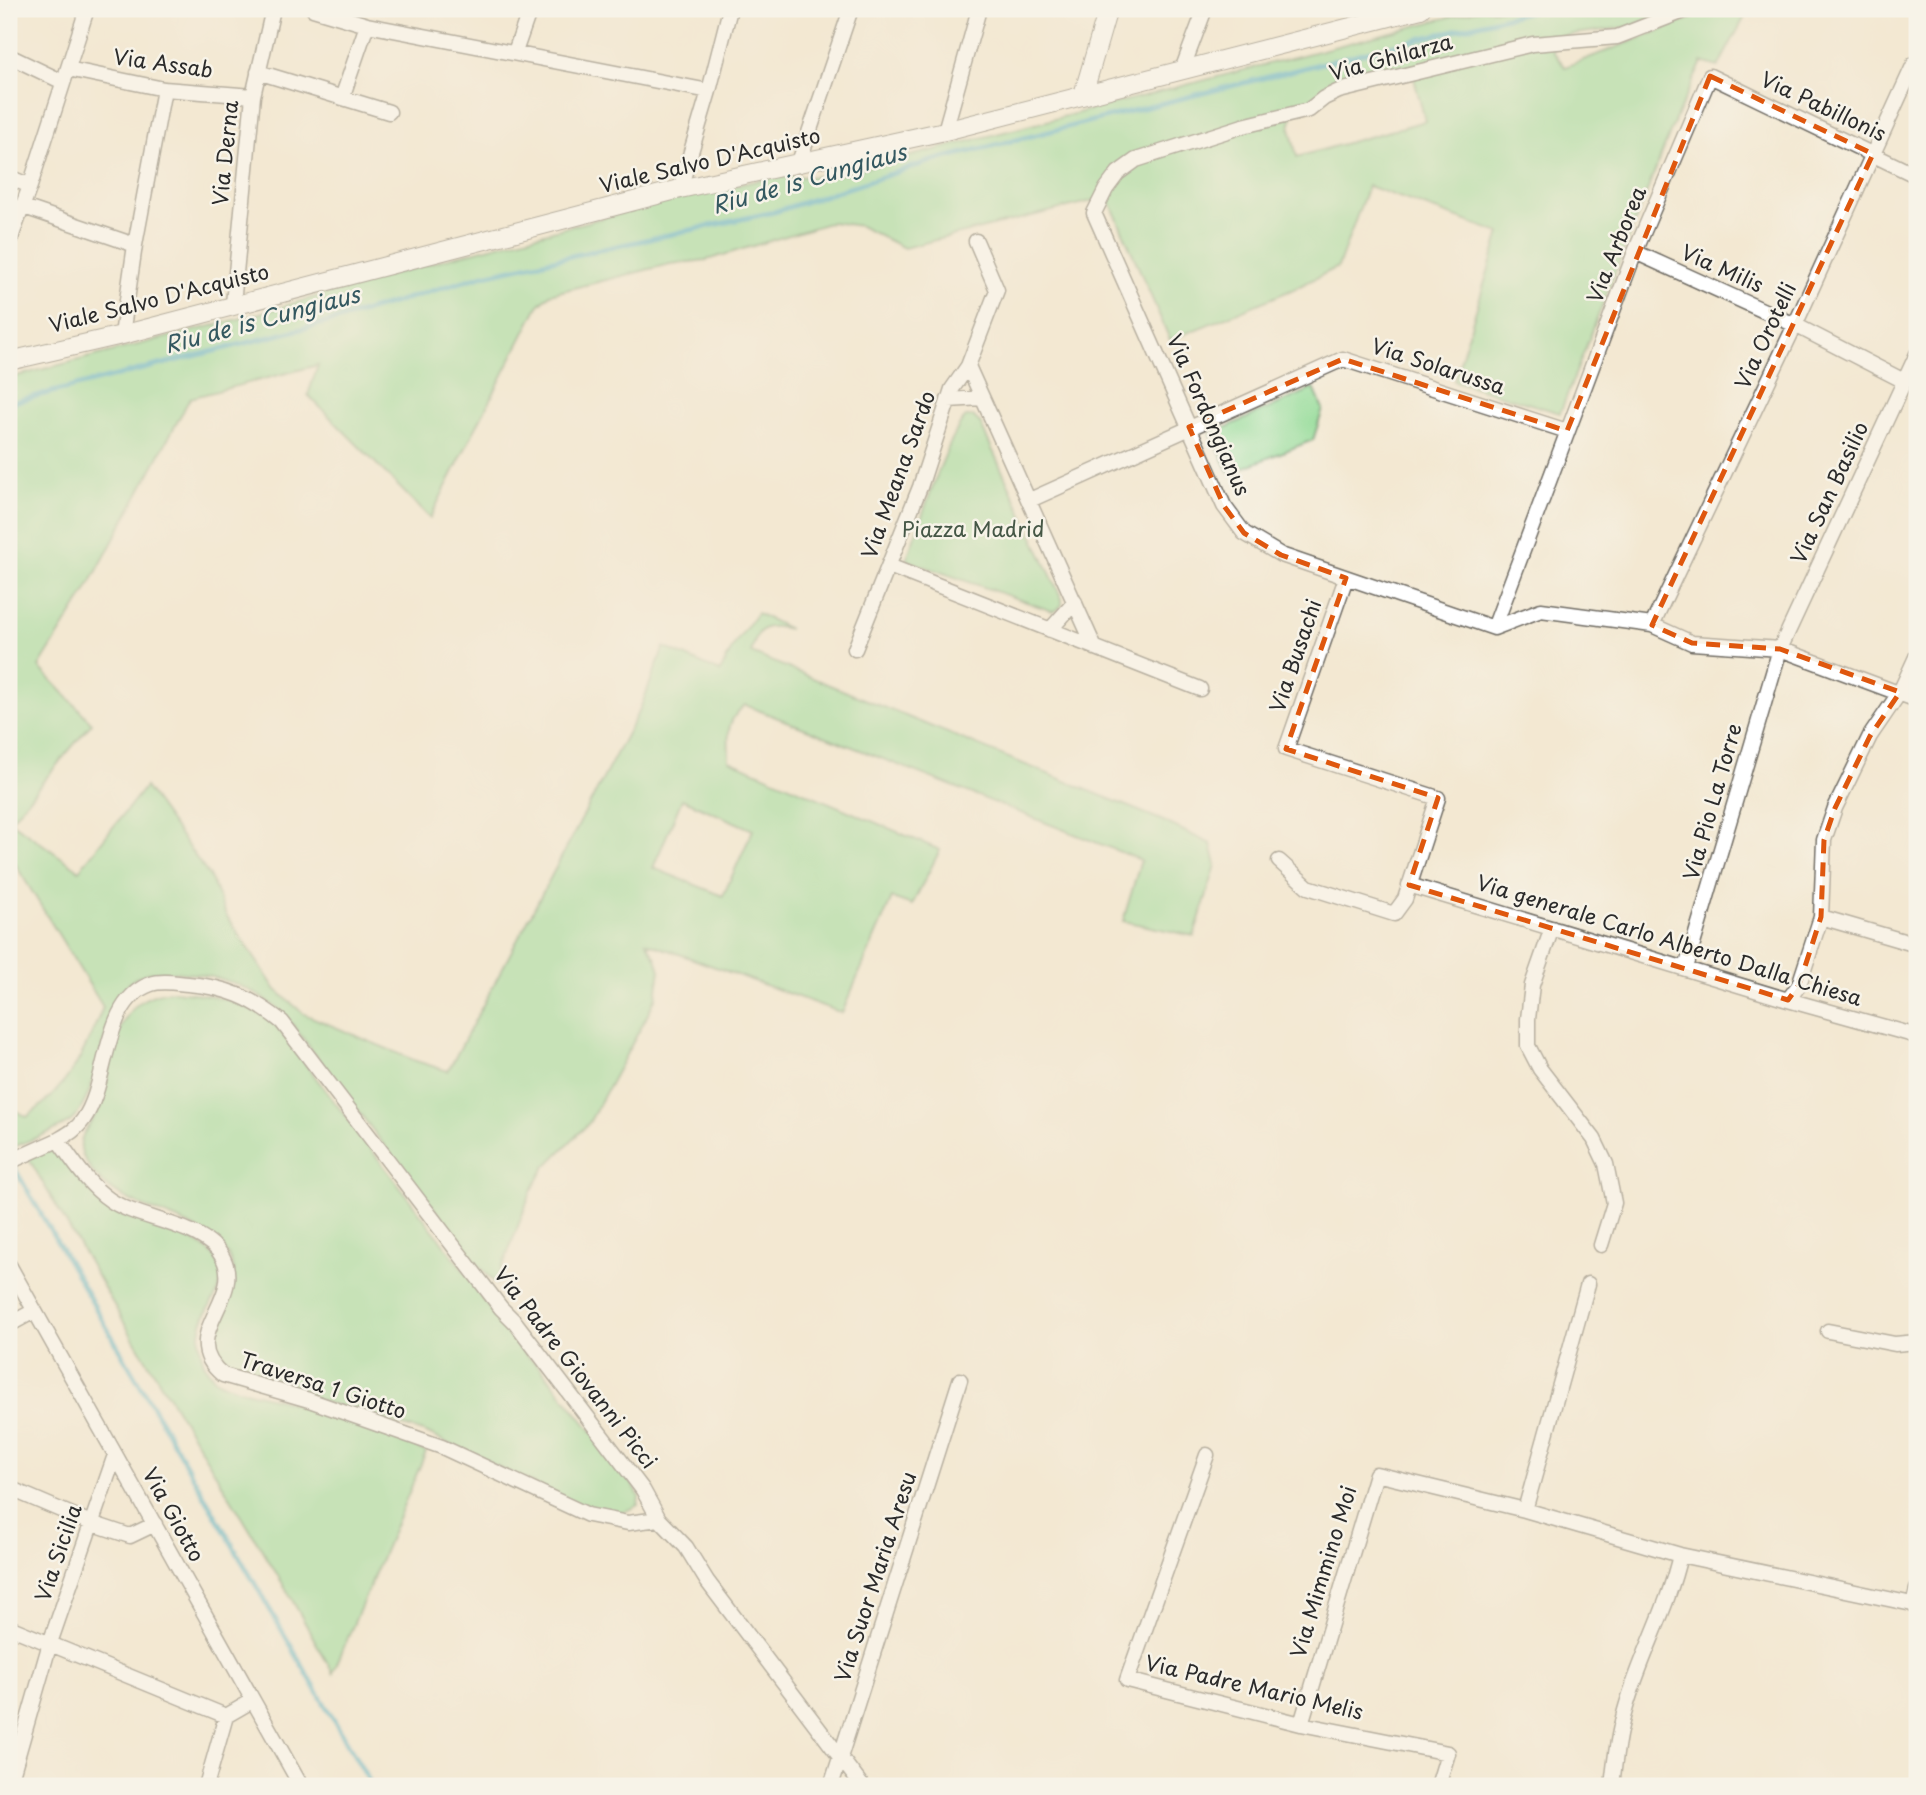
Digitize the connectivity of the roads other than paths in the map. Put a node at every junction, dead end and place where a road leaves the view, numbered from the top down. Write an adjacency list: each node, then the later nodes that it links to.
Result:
1 (87, 9): 19 (street)
2 (273, 9): 18 (street, Via Derna)
3 (313, 9): 13 (street)
4 (530, 9): 14 (street)
5 (730, 9): 22 (street)
6 (851, 9): 29 (street)
7 (979, 9): 27 (street)
8 (1108, 9): 23 (street)
9 (1205, 9): 17 (street)
10 (1421, 9): 12 (street, Viale Salvo D'Acquisto)
11 (1689, 9): 35 (street, Via Ghilarza)
12 (1378, 15): 17 (street, Viale Salvo D'Acquisto)
13 (367, 25): 14 (street); 25 (street)
14 (515, 52): 22 (street)
15 (9, 56): 19 (street, Via Assab)
16 (1914, 64): 28 (street, Via Orotelli)
17 (1182, 71): 23 (street, Viale Salvo D'Acquisto)
18 (258, 72): 24 (street, Via Derna); 25 (street)
19 (66, 75): 21 (street, Via Assab); 32 (street)
20 (1710, 76): 28 (street, Via Pabillonis); 39 (street, Via Arborea)
21 (163, 89): 24 (street, Via Assab); 38 (street)
22 (709, 91): 33 (street)
23 (1083, 95): 27 (street, Viale Salvo D'Acquisto)
24 (253, 96): 40 (street, Via Derna)
25 (342, 98): 26 (street)
26 (389, 112)
27 (945, 131): 29 (street, Viale Salvo D'Acquisto)
28 (1873, 154): 30 (street, Via Pabillonis); 41 (street, Via Orotelli)
29 (798, 165): 33 (street, Viale Salvo D'Acquisto)
30 (1917, 176)
31 (9, 177): 32 (street)
32 (30, 186): 34 (street)
33 (680, 189): 40 (street, Viale Salvo D'Acquisto)
34 (21, 206): 37 (street); 38 (street)
35 (1094, 213): 49 (street, Via Fordongianus)
36 (976, 241): 45 (street, Via Meana Sardo)
37 (9, 243)
38 (135, 245): 42 (street)
39 (1635, 253): 41 (street, Via Milis); 50 (street, Via Arborea)
40 (233, 304): 42 (street, Viale Salvo D'Acquisto)
41 (1795, 325): 46 (street, Via Milis); 55 (street, Via Orotelli)
42 (122, 335): 44 (street, Viale Salvo D'Acquisto)
43 (1917, 354): 46 (street, Via San Basilio)
44 (9, 361)
45 (968, 366): 47 (street); 48 (street, Via Meana Sardo)
46 (1905, 381): 60 (street, Via San Basilio)
47 (982, 398): 48 (street); 51 (street)
48 (948, 400): 52 (street, Via Meana Sardo)
49 (1189, 427): 50 (street, Via Solarussa); 51 (street, Via Solarussa); 53 (street, Via Fordongianus)
50 (1567, 431): 56 (street, Via Arborea)
51 (1030, 500): 54 (street)
52 (889, 566): 57 (street); 59 (street, Via Meana Sardo)
53 (1346, 578): 56 (street, Via Fordongianus); 66 (street, Via Busachi)
54 (1075, 602): 57 (street); 58 (street)
55 (1652, 625): 56 (street); 60 (street)
56 (1494, 628)
57 (1050, 630): 58 (street)
58 (1095, 648): 62 (street)
59 (855, 649)
60 (1780, 649): 63 (street); 70 (street, Via Pio La Torre)
61 (1917, 655): 63 (street)
62 (1200, 689)
63 (1900, 692): 64 (street); 67 (street)
64 (1917, 700)
65 (1279, 861): 66 (street)
66 (1409, 885): 68 (street, Via generale Carlo Alberto Dalla Chiesa)
67 (1821, 918): 69 (street); 71 (street)
68 (1552, 928): 70 (street, Via generale Carlo Alberto Dalla Chiesa); 75 (street)
69 (1917, 945)
70 (1686, 968): 71 (street, Via generale Carlo Alberto Dalla Chiesa)
71 (1788, 1000): 72 (street, Via generale Carlo Alberto Dalla Chiesa)
72 (1917, 1036)
73 (58, 1140): 74 (street); 87 (street, Traversa 1 Giotto); 87 (street, Via Padre Giovanni Picci)
74 (9, 1162)
75 (1601, 1245)
76 (9, 1265): 78 (street, Via Giotto)
77 (1588, 1284): 86 (street)
78 (34, 1311): 79 (street); 83 (street, Via Giotto)
79 (9, 1320)
80 (1828, 1331): 81 (street)
81 (1917, 1342)
82 (960, 1380): 98 (street, Via Suor Maria Aresu)
83 (115, 1455): 88 (street, Via Sicilia); 89 (street, Via Giotto)
84 (1207, 1455): 97 (street, Via Padre Mario Melis)
85 (9, 1488): 88 (street)
86 (1525, 1510): 90 (street); 97 (street, Via Mimmino Moi)
87 (659, 1519): 98 (street, Via Padre Giovanni Picci)
88 (91, 1522): 89 (street); 94 (street, Via Sicilia)
89 (155, 1524): 95 (street, Via Giotto)
90 (1681, 1555): 92 (street); 105 (street)
91 (1917, 1589): 92 (street)
92 (1915, 1605)
93 (9, 1627): 94 (street)
94 (50, 1643): 96 (street); 99 (street, Via Sicilia)
95 (252, 1701): 96 (street); 101 (street, Via Giotto)
96 (226, 1716): 100 (street)
97 (1301, 1724): 104 (street, Via Padre Mario Melis)
98 (840, 1758): 102 (street, Via Suor Maria Aresu); 103 (street, Via Padre Giovanni Picci)
99 (9, 1786)
100 (206, 1786)
101 (301, 1786)
102 (831, 1786)
103 (862, 1786)
104 (1438, 1786)
105 (1612, 1786)

